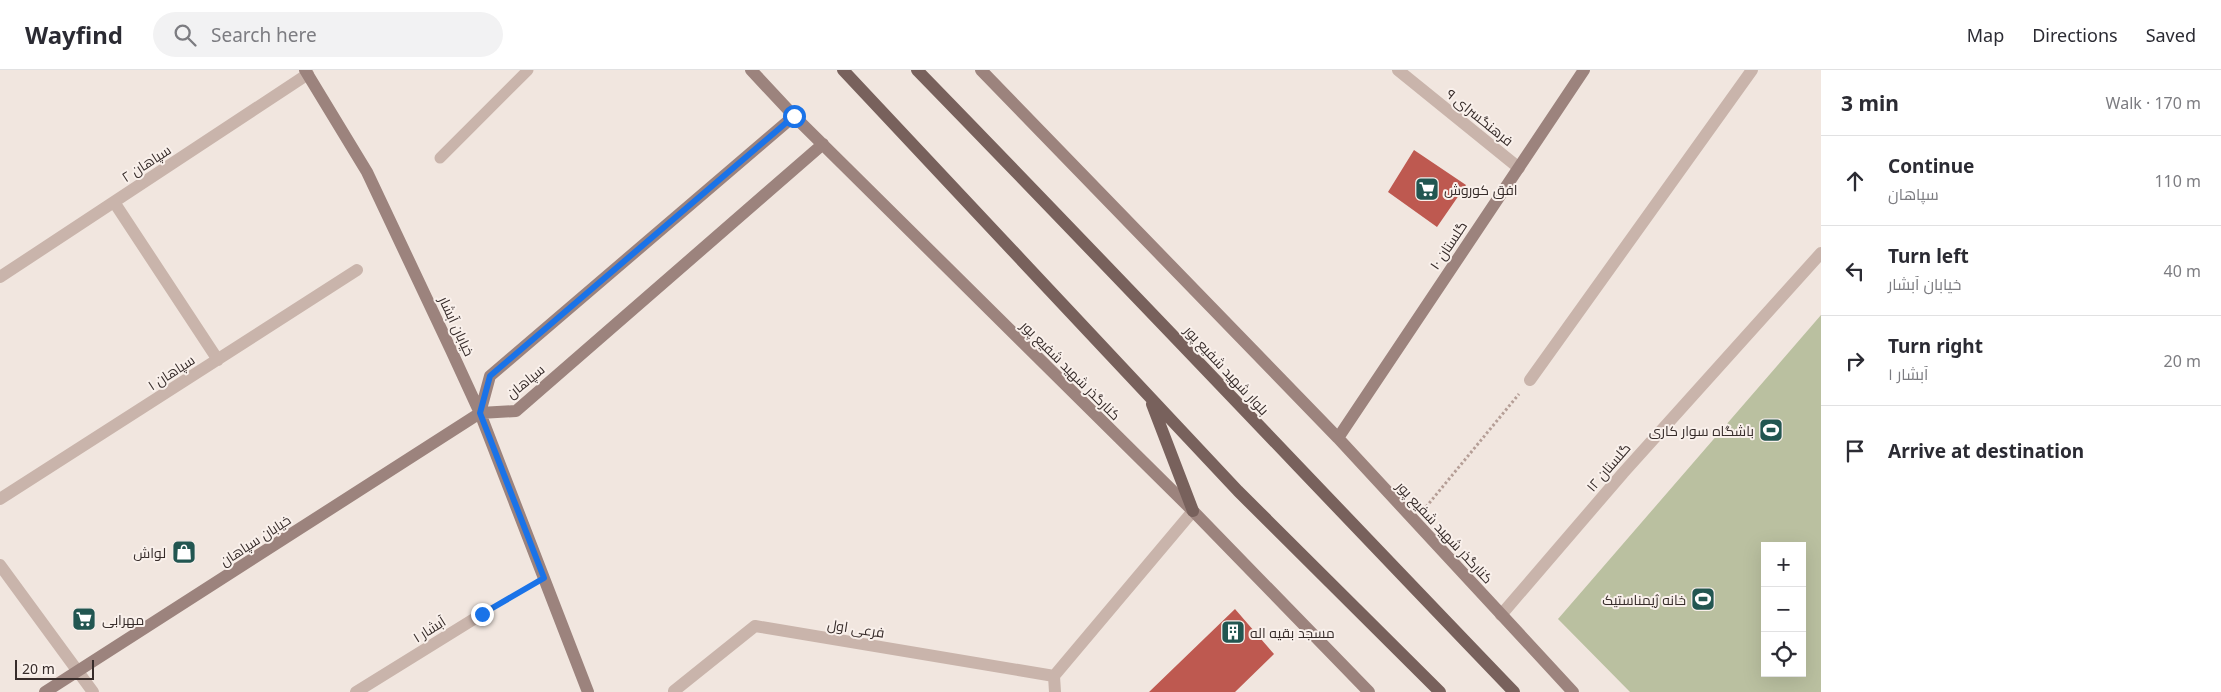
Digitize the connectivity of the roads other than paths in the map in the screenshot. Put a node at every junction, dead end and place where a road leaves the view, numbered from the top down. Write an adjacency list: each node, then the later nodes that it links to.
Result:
1 (528, 70): 12 (lane)
2 (751, 70): 10 (street, کنارگذر شهید شفیع پور)
3 (843, 70): 20 (main road)
4 (917, 70): 38 (main road, بلوار شهید شفیع پور)
5 (981, 70): 22 (street, کنارگذر شهید شفیع پور)
6 (1398, 70): 13 (street, فرهنگسرای ۹)
7 (1584, 70): 13 (street, گلستان ۱۰)
8 (1752, 70): 19 (street)
9 (306, 72): 14 (street, سپاهان ۲); 21 (street, خیابان آبشار)
10 (794, 116): 11 (street, کنارگذر شهید شفیع پور); 21 (street, سپاهان)
11 (823, 144): 21 (street, سپاهان); 24 (street, کنارگذر شهید شفیع پور)
12 (440, 158)
13 (1519, 168): 22 (street, گلستان ۱۰)
14 (114, 202): 17 (street, سپاهان ۲); 18 (street)
15 (1821, 252): 27 (street, گلستان ۱۲)
16 (357, 270): 18 (street, سپاهان ۱)
17 (0, 277)
18 (218, 360): 23 (street, سپاهان ۱)
19 (1530, 380)
20 (1150, 397): 24 (main road); 37 (main road)
21 (480, 413): 28 (street, خیابان سپاهان); 34 (street, خیابان آبشار)
22 (1338, 438): 27 (street, کنارگذر شهید شفیع پور)
23 (0, 499)
24 (1193, 511): 29 (street); 36 (street, کنارگذر شهید شفیع پور)
25 (0, 565): 28 (street)
26 (482, 614): 33 (street, آبشار ۱)
27 (1501, 615): 39 (street, کنارگذر شهید شفیع پور)
28 (78, 672): 31 (street, خیابان سپاهان); 32 (street)
29 (1054, 676): 30 (street, فرعی اول); 35 (street)
30 (674, 691)
31 (46, 692)
32 (93, 692)
33 (356, 692)
34 (588, 692)
35 (1055, 692)
36 (1369, 692)
37 (1440, 692)
38 (1514, 692)
39 (1572, 692)

